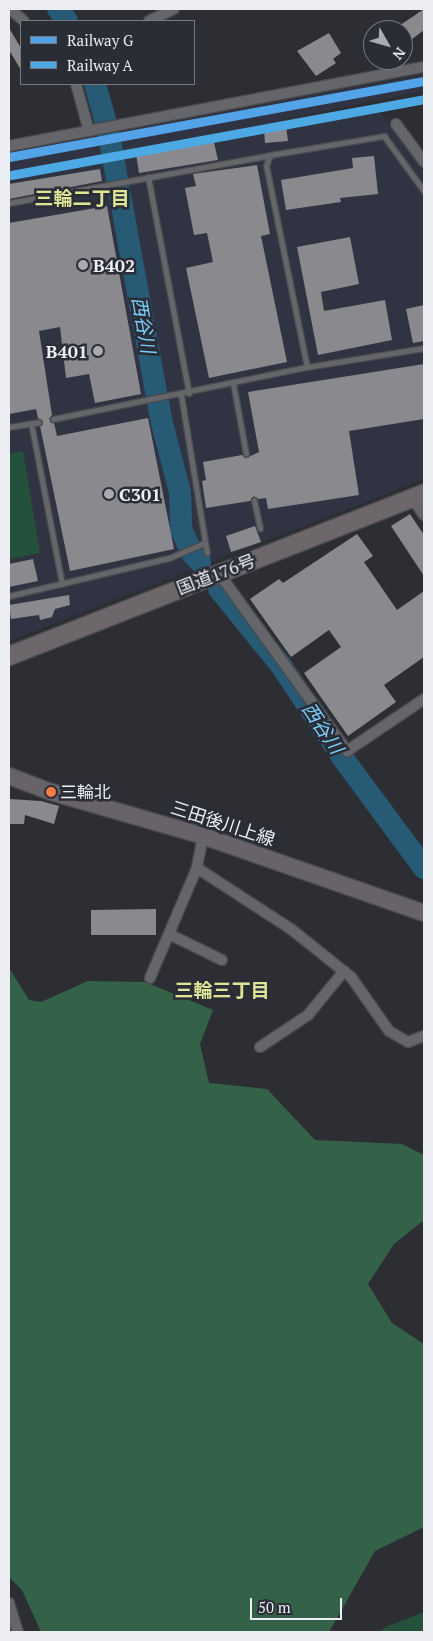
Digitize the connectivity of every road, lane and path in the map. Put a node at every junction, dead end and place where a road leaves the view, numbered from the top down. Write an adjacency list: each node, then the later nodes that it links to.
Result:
1 (10, 9): 3 (street)
2 (174, 9): 4 (street)
3 (23, 20)
4 (151, 20)
5 (424, 67): 8 (street)
6 (76, 85): 8 (street)
7 (396, 124): 11 (street)
8 (89, 131): 9 (street)
9 (9, 146)
10 (270, 155): 12 (lane); 13 (lane); 16 (lane)
11 (424, 162)
12 (148, 176): 14 (lane); 18 (lane)
13 (424, 191)
14 (9, 203)
15 (424, 348): 16 (lane)
16 (307, 367): 17 (lane)
17 (233, 383): 18 (lane); 24 (lane)
18 (189, 393): 19 (lane)
19 (181, 395): 20 (lane); 29 (lane)
20 (53, 419)
21 (39, 422): 22 (lane)
22 (31, 423): 23 (lane); 32 (lane)
23 (9, 427)
24 (246, 454)
25 (418, 496): 27 (street); 31 (highway, 国道176号)
26 (254, 500): 28 (lane)
27 (424, 515)
28 (260, 528)
29 (205, 544): 30 (lane); 32 (lane)
30 (207, 553)
31 (218, 572): 34 (highway, 国道176号); 35 (street)
32 (62, 584): 33 (lane)
33 (9, 596)
34 (9, 656)
35 (424, 699)
36 (9, 776): 37 (main road, 三田後川上線)
37 (203, 836): 38 (street); 39 (main road, 三田後川上線)
38 (197, 868): 40 (street); 42 (street)
39 (424, 913)
40 (169, 934): 41 (street); 43 (street)
41 (222, 960)
42 (344, 971): 44 (street); 45 (street)
43 (150, 978)
44 (424, 1036)
45 (260, 1047)
46 (9, 1603): 47 (street)
47 (18, 1632)

